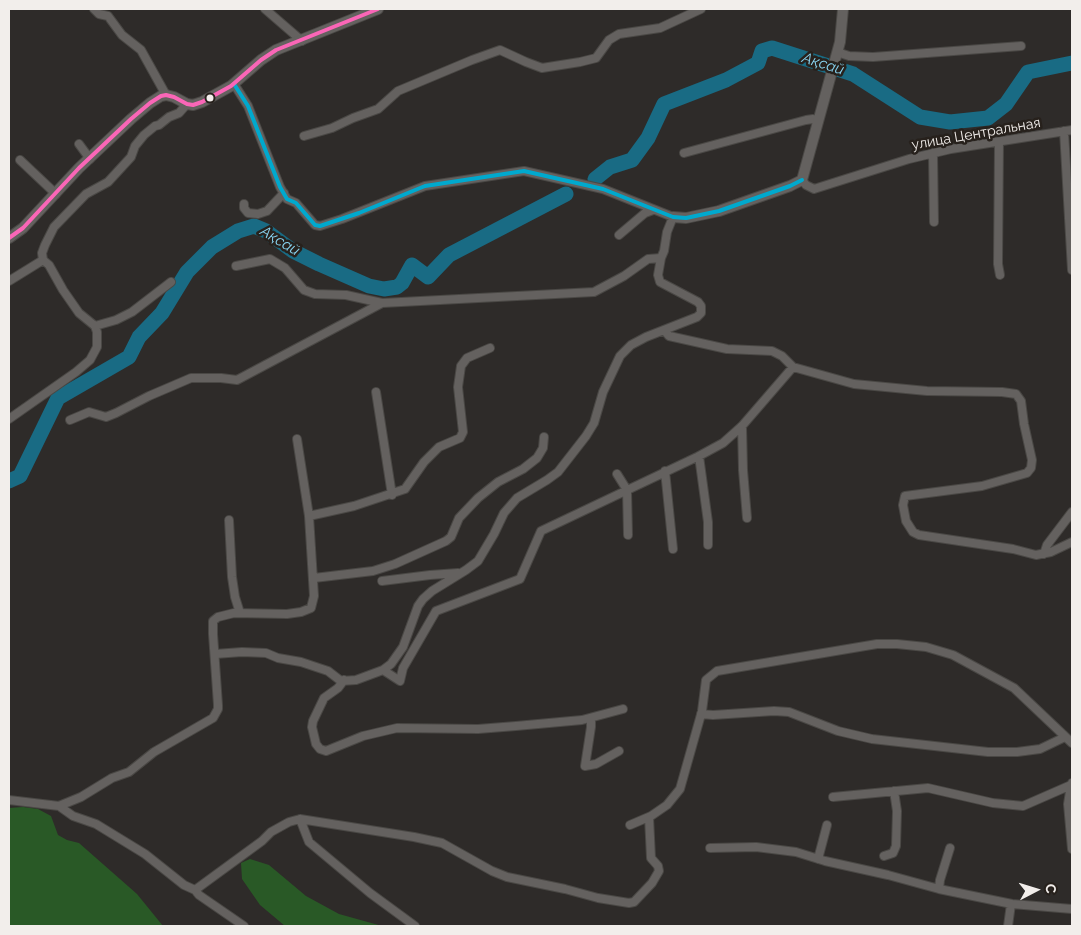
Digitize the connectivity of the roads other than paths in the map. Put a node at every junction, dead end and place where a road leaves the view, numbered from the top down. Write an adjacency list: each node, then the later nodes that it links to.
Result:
1 (94, 9): 10 (street)
2 (265, 9): 6 (street)
3 (378, 9): 6 (street)
4 (701, 9): 14 (street)
5 (843, 9): 8 (street)
6 (302, 41): 9 (street)
7 (1021, 46): 8 (street)
8 (837, 55): 12 (street)
9 (234, 84): 11 (street); 22 (street)
10 (166, 95): 11 (street); 19 (street)
11 (187, 104): 31 (street)
12 (819, 121): 17 (street); 21 (street)
13 (1068, 130): 15 (street, улица Центральная); 33 (street)
14 (304, 136)
15 (999, 142): 18 (street, улица Центральная); 34 (street)
16 (79, 144): 19 (street)
17 (684, 153)
18 (933, 153): 21 (street, улица Центральная); 27 (street)
19 (90, 159): 23 (street)
20 (20, 160): 23 (street)
21 (802, 180): 26 (street)
22 (284, 193): 24 (street); 25 (street)
23 (56, 194): 29 (street)
24 (244, 204)
25 (653, 210): 26 (street); 28 (street)
26 (674, 217): 30 (street)
27 (934, 222)
28 (619, 235)
29 (9, 238)
30 (661, 258): 37 (street); 39 (street)
31 (43, 260): 35 (street); 38 (street)
32 (236, 266): 37 (street)
33 (1072, 270)
34 (1000, 276)
35 (9, 280)
36 (171, 282): 38 (street)
37 (382, 303): 44 (street)
38 (95, 326): 43 (street)
39 (664, 330): 41 (street); 62 (street)
40 (490, 348): 52 (street)
41 (792, 367): 45 (street); 61 (street)
42 (376, 392): 52 (street)
43 (9, 419)
44 (70, 420)
45 (742, 426): 48 (street); 55 (street)
46 (544, 437): 63 (street)
47 (297, 440): 54 (street)
48 (699, 456): 49 (street); 59 (street)
49 (665, 471): 51 (street); 60 (street)
50 (617, 474): 51 (street)
51 (627, 490): 57 (street); 67 (street)
52 (392, 495): 54 (street)
53 (1072, 512): 61 (street)
54 (310, 516): 63 (street)
55 (747, 518)
56 (229, 520): 65 (street)
57 (628, 535)
58 (1072, 542): 61 (street)
59 (708, 544)
60 (673, 549)
61 (1044, 554)
62 (460, 573): 64 (street); 67 (street)
63 (314, 578): 65 (street)
64 (382, 581)
65 (240, 613): 66 (street)
66 (215, 654): 68 (street); 79 (street)
67 (383, 670): 68 (street)
68 (344, 680): 71 (street)
69 (623, 709): 71 (street)
70 (701, 714): 72 (street); 72 (street); 80 (street)
71 (591, 718): 74 (street)
72 (1065, 736): 73 (street)
73 (1072, 743)
74 (619, 751)
75 (1071, 784): 76 (street); 86 (street)
76 (894, 791): 77 (street); 87 (street)
77 (833, 797)
78 (9, 800): 79 (street)
79 (59, 806): 89 (street)
80 (649, 817): 81 (street); 82 (street)
81 (300, 819): 89 (street); 94 (street)
82 (630, 825)
83 (827, 825): 88 (street)
84 (710, 848): 88 (street)
85 (950, 848): 90 (street)
86 (1072, 849)
87 (884, 856)
88 (818, 859): 90 (street)
89 (197, 889): 93 (street)
90 (939, 889): 91 (street)
91 (1011, 904): 92 (street); 95 (street)
92 (1072, 909)
93 (244, 926)
94 (415, 926)
95 (1008, 926)

